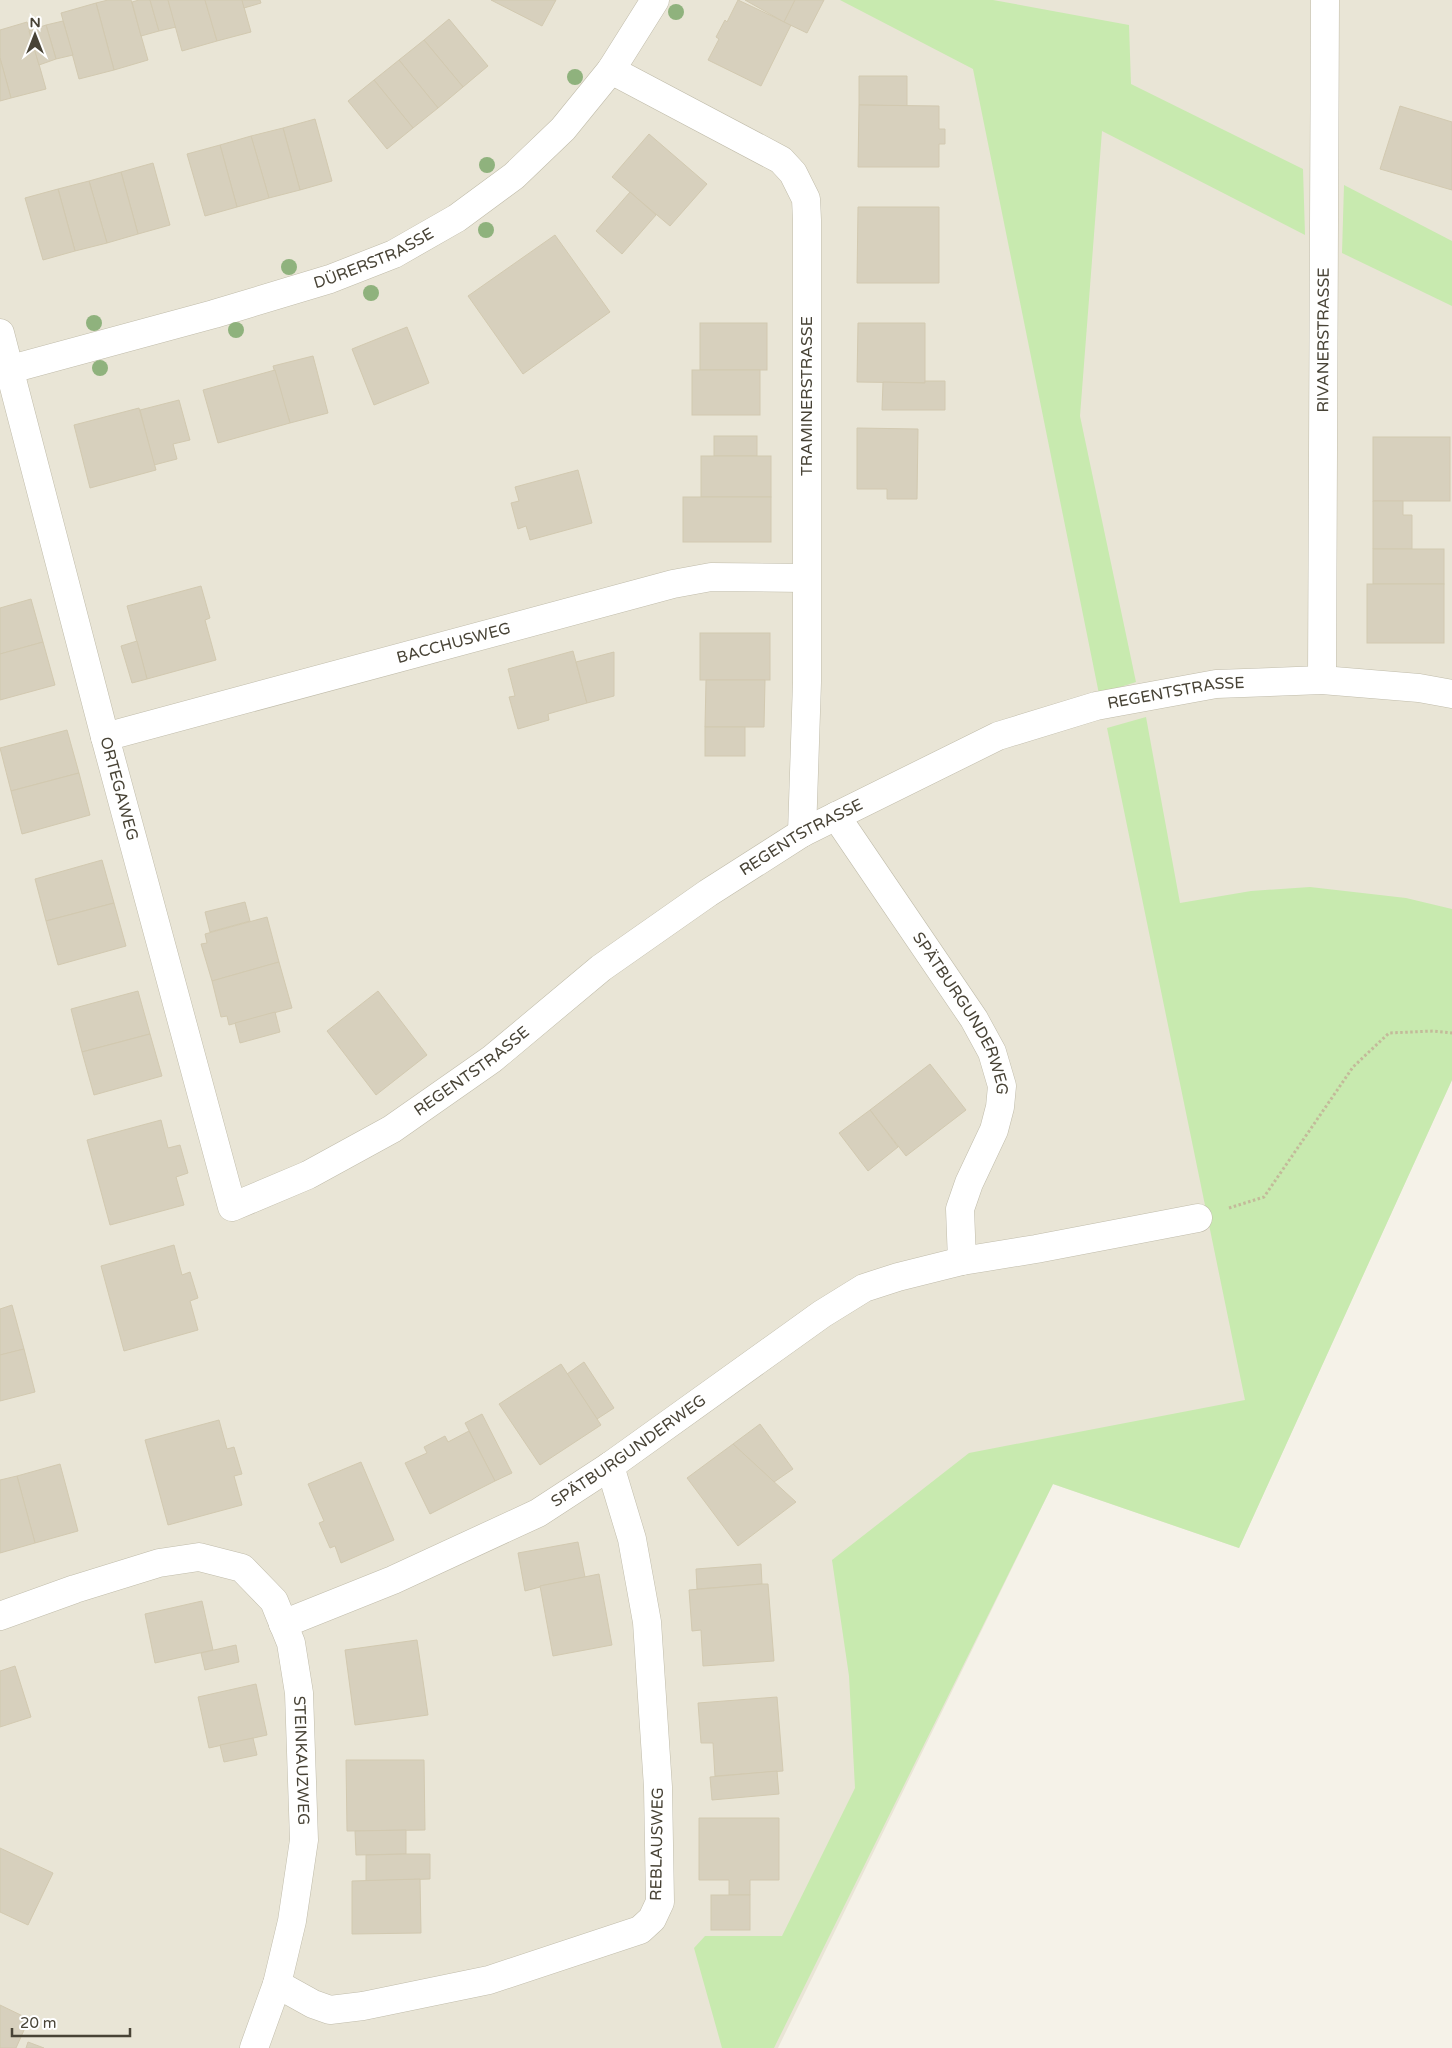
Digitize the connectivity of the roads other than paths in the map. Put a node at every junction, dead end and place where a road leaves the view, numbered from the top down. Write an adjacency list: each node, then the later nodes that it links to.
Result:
1 (655, 0): 3 (street, DÜRERSTRASSE)
2 (1325, 0): 7 (street, RIVANERSTRASSE)
3 (611, 70): 5 (street, DÜRERSTRASSE); 6 (street, TRAMINERSTRASSE)
4 (0, 333): 5 (street, ORTEGAWEG)
5 (5, 370): 9 (street, ORTEGAWEG)
6 (805, 578): 9 (street, BACCHUSWEG); 11 (street, TRAMINERSTRASSE)
7 (1322, 680): 8 (street, REGENTSTRASSE); 10 (street, REGENTSTRASSE)
8 (1452, 694)
9 (105, 737): 12 (street, ORTEGAWEG)
10 (836, 816): 11 (street, REGENTSTRASSE); 14 (street, SPÄTBURGUNDERWEG)
11 (802, 833): 12 (street, REGENTSTRASSE)
12 (232, 1207)
13 (1198, 1218): 14 (street, SPÄTBURGUNDERWEG)
14 (962, 1261): 15 (street, SPÄTBURGUNDERWEG)
15 (610, 1466): 17 (street, SPÄTBURGUNDERWEG); 18 (street, REBLAUSWEG)
16 (0, 1616): 17 (street, STEINKAUZWEG)
17 (283, 1624): 18 (street, STEINKAUZWEG)
18 (277, 1984): 19 (street, STEINKAUZWEG)
19 (254, 2048)

